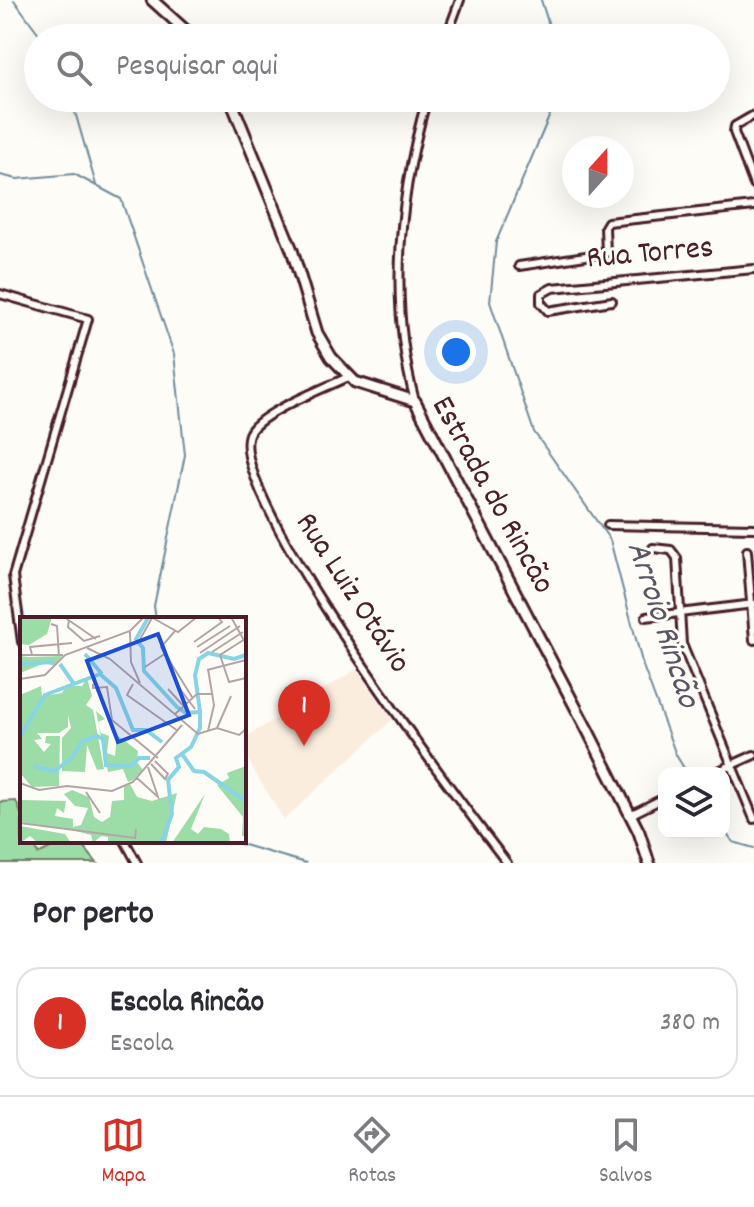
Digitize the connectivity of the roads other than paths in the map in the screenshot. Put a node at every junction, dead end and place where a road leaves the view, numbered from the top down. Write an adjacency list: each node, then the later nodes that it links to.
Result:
1 (152, 0): 3 (street)
2 (460, 0): 4 (street)
3 (179, 24)
4 (451, 24)
5 (236, 112): 14 (street)
6 (423, 112): 15 (street)
7 (754, 115): 8 (street)
8 (754, 185)
9 (754, 206): 10 (street)
10 (519, 266)
11 (754, 269): 13 (street, Rua Torres)
12 (0, 294): 23 (street)
13 (612, 301)
14 (348, 377): 15 (street, Estrada do Rincão); 33 (street, Rua Luiz Otávio)
15 (415, 401): 29 (street, Estrada do Rincão)
16 (608, 525): 17 (street)
17 (754, 528)
18 (653, 548): 21 (street)
19 (747, 551): 20 (street)
20 (752, 605): 21 (street); 24 (street)
21 (680, 613): 22 (street); 26 (street)
22 (646, 617)
23 (20, 627)
24 (754, 640)
25 (754, 755): 26 (street)
26 (731, 764): 27 (street); 30 (street)
27 (725, 767)
28 (658, 801): 29 (street)
29 (630, 815): 34 (street, Estrada do Rincão)
30 (754, 819)
31 (126, 843): 32 (street)
32 (137, 863)
33 (507, 863)
34 (649, 863)

